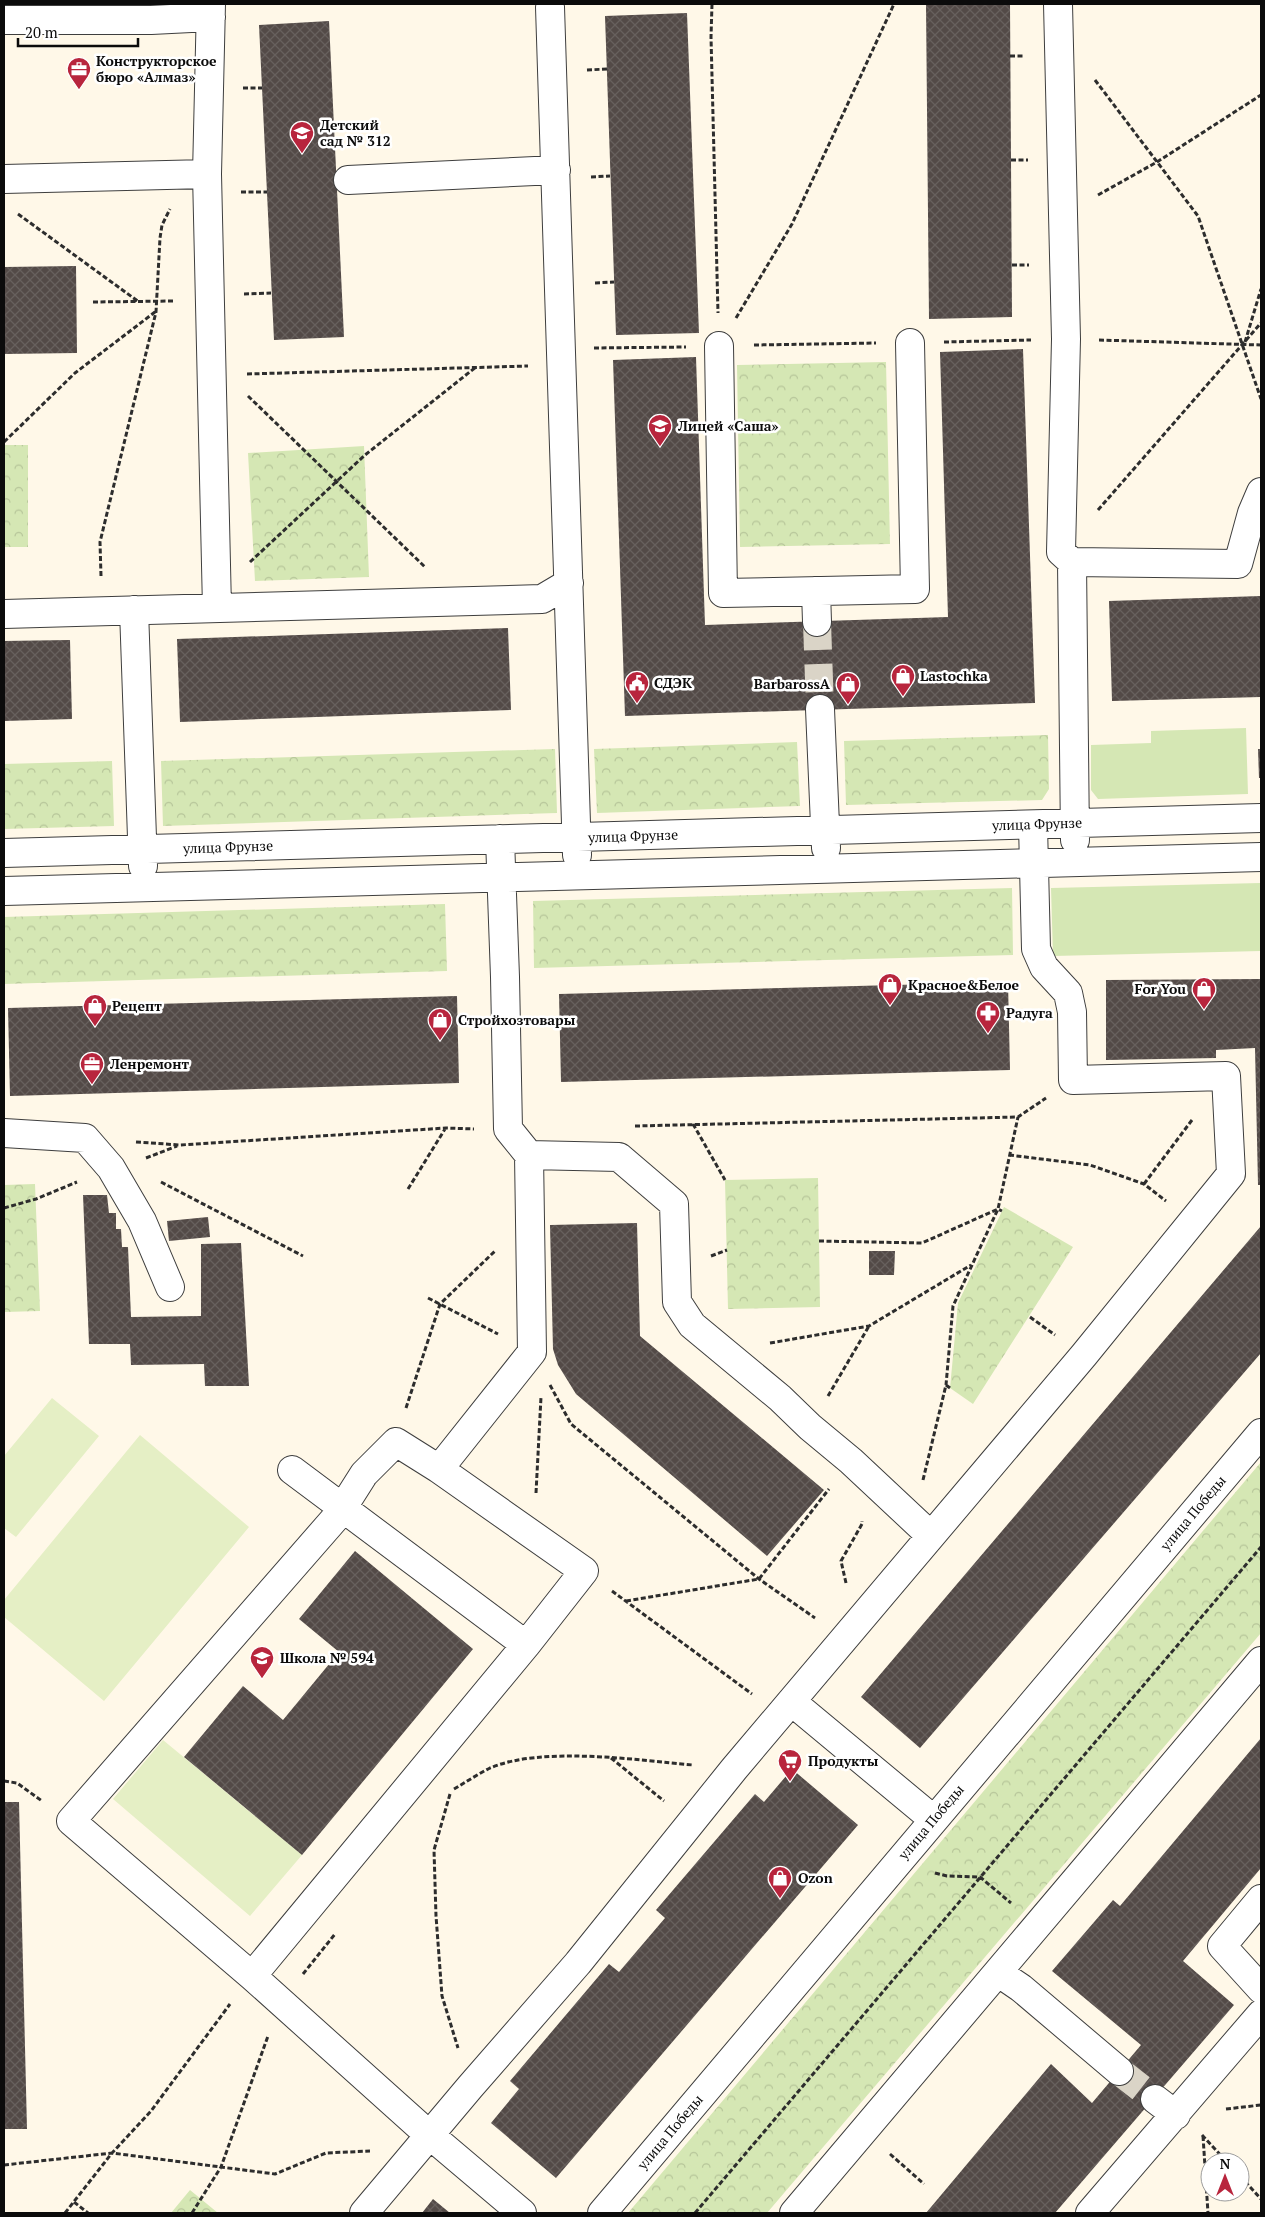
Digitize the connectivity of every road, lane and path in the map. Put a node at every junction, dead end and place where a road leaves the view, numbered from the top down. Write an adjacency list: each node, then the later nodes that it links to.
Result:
1 (712, 4): 27 (path)
2 (894, 4): 27 (path)
3 (1058, 4): 15 (street)
4 (550, 7): 10 (street)
5 (211, 10): 6 (street); 11 (street)
6 (4, 20)
7 (1094, 78): 9 (path)
8 (1261, 95): 9 (path)
9 (1157, 162): 15 (path); 25 (path)
10 (556, 170): 13 (street); 28 (street)
11 (194, 174): 12 (street); 17 (street); 20 (path)
12 (4, 179)
13 (348, 180)
14 (11, 209): 19 (path)
15 (1063, 216): 23 (street)
16 (1261, 289): 25 (path)
17 (211, 299): 20 (path); 30 (street)
18 (93, 302): 19 (path)
19 (139, 302): 20 (path)
20 (157, 302): 21 (path)
21 (156, 312): 32 (path); 42 (path)
22 (1261, 323): 25 (path)
23 (1066, 339): 24 (path); 25 (path); 35 (street)
24 (910, 343): 27 (path); 38 (street)
25 (1244, 345): 26 (path); 31 (path); 35 (path)
26 (1261, 345)
27 (719, 346): 28 (path); 38 (street)
28 (562, 357): 29 (path); 37 (street)
29 (476, 367): 30 (path); 33 (path)
30 (219, 368): 33 (path); 40 (street)
31 (1261, 399)
32 (4, 442)
33 (337, 481): 36 (path); 39 (path)
34 (1261, 492): 35 (street)
35 (1066, 557): 47 (street)
36 (254, 558)
37 (569, 583): 39 (street); 50 (street)
38 (816, 591): 44 (street)
39 (459, 601): 40 (street)
40 (216, 608): 41 (street)
41 (134, 610): 42 (street); 52 (street)
42 (102, 612): 43 (street)
43 (4, 614)
44 (817, 622)
45 (820, 710): 49 (street)
46 (1261, 818): 47 (street, улица Фрунзе)
47 (1075, 823): 48 (street, улица Фрунзе); 55 (street)
48 (1033, 825): 49 (street, улица Фрунзе); 56 (street)
49 (826, 831): 50 (street, улица Фрунзе); 57 (street)
50 (576, 837): 51 (street, улица Фрунзе); 58 (street)
51 (500, 839): 52 (street, улица Фрунзе); 59 (street)
52 (142, 849): 53 (street, улица Фрунзе); 60 (street)
53 (4, 853)
54 (1261, 857): 55 (street)
55 (1076, 862): 56 (street)
56 (1034, 863): 57 (street); 62 (street)
57 (826, 869): 58 (street)
58 (577, 876): 59 (street)
59 (501, 878): 60 (street); 67 (street)
60 (143, 888): 61 (street)
61 (4, 892)
62 (1226, 1076): 71 (path); 75 (street)
63 (1018, 1117): 68 (path)
64 (693, 1124): 70 (path)
65 (446, 1128): 72 (path)
66 (4, 1133): 79 (street)
67 (529, 1155): 74 (street); 83 (street)
68 (1009, 1155): 71 (path); 73 (path)
69 (152, 1178): 77 (path)
70 (725, 1180)
71 (1144, 1184): 75 (path)
72 (408, 1189)
73 (1000, 1210): 76 (path); 78 (path)
74 (530, 1218): 81 (path); 84 (street)
75 (1192, 1221): 95 (street)
76 (819, 1241)
77 (302, 1256)
78 (971, 1265): 82 (path); 85 (path)
79 (170, 1286)
80 (428, 1298): 81 (path)
81 (440, 1304): 84 (path); 89 (path)
82 (869, 1326): 83 (path); 87 (path)
83 (723, 1351): 87 (street)
84 (538, 1362): 91 (street); 96 (path); 99 (path)
85 (946, 1385): 86 (path); 95 (path)
86 (950, 1388)
87 (810, 1427): 90 (street)
88 (1261, 1433): 108 (street, улица Победы)
89 (394, 1444): 91 (street); 93 (street)
90 (851, 1461): 95 (street); 99 (path)
91 (440, 1469): 96 (street)
92 (292, 1470): 93 (street)
93 (342, 1509): 102 (street); 109 (street)
94 (861, 1515): 101 (path)
95 (922, 1529): 101 (street)
96 (533, 1534): 98 (street)
97 (1261, 1546): 112 (path)
98 (584, 1571): 100 (path); 102 (street)
99 (759, 1579): 100 (path); 101 (path)
100 (626, 1601): 104 (path)
101 (850, 1631): 104 (street)
102 (526, 1645): 116 (street)
103 (1261, 1661): 115 (street)
104 (786, 1709): 106 (street); 108 (street)
105 (610, 1758): 106 (path); 110 (path); 121 (path)
106 (734, 1769): 110 (street)
107 (4, 1781): 109 (path)
108 (934, 1820): 140 (street, улица Победы)
109 (71, 1821): 116 (street)
110 (692, 1823): 121 (street)
111 (932, 1872): 112 (path)
112 (980, 1877): 114 (path); 141 (path)
113 (1261, 1899): 117 (street)
114 (1006, 1900)
115 (999, 1973): 120 (street); 142 (street)
116 (252, 1976): 118 (street); 128 (path)
117 (1261, 1989)
118 (280, 2002): 124 (street); 130 (path)
119 (1261, 2014): 123 (street)
120 (1119, 2071)
121 (470, 2087): 124 (street)
122 (1154, 2099): 123 (street)
123 (1176, 2115): 143 (street)
124 (430, 2135): 138 (street); 139 (street)
125 (1203, 2135): 144 (path)
126 (885, 2150): 131 (path)
127 (373, 2151): 130 (path)
128 (112, 2153): 129 (path); 130 (path); 134 (path)
129 (4, 2165)
130 (220, 2167): 137 (path)
131 (924, 2184)
132 (1250, 2187): 133 (path)
133 (1261, 2199)
134 (74, 2202): 135 (path); 136 (path)
135 (65, 2213)
136 (88, 2213)
137 (192, 2213)
138 (364, 2213)
139 (522, 2213)
140 (602, 2213)
141 (695, 2213)
142 (794, 2213)
143 (1090, 2213)
144 (1208, 2213)

